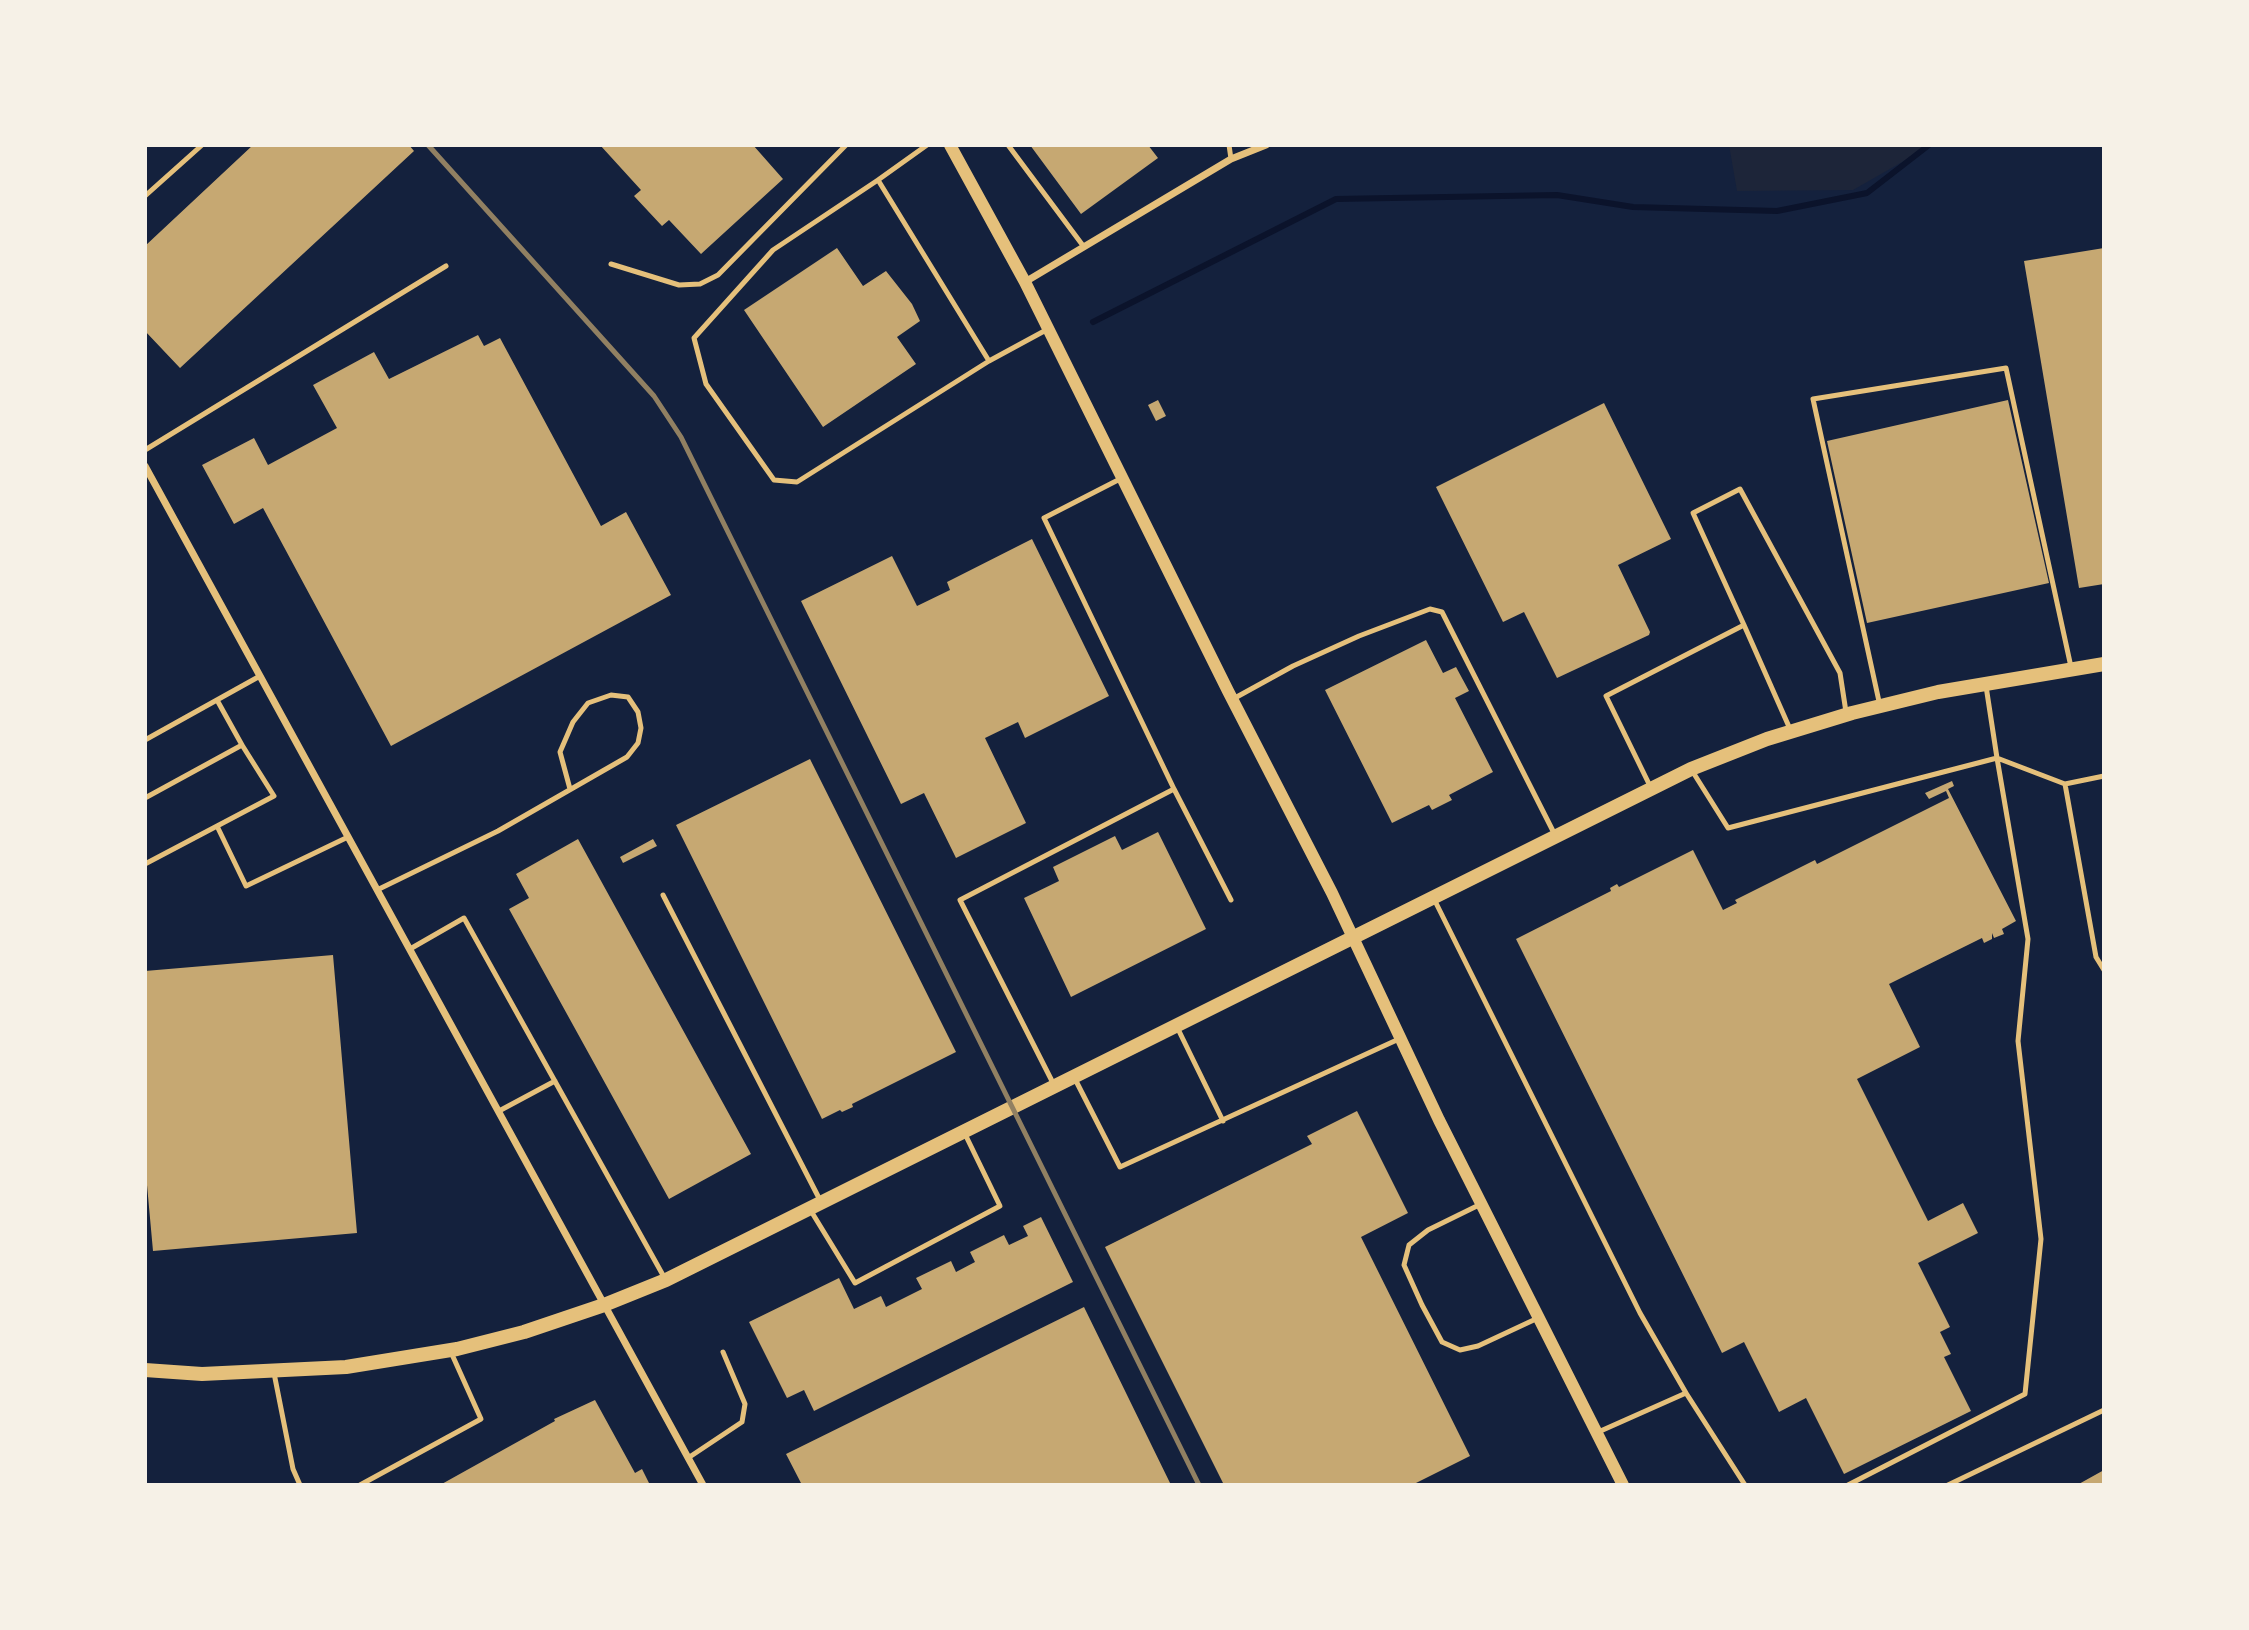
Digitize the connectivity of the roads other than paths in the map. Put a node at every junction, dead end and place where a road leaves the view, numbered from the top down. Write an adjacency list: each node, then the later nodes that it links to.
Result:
1 (202, 145): 10 (lane)
2 (846, 145): 12 (lane)
3 (927, 145): 9 (lane)
4 (950, 145): 14 (street)
5 (1008, 145): 11 (lane)
6 (1229, 145): 8 (lane)
7 (1266, 145): 8 (street)
8 (1231, 159): 11 (street)
9 (878, 180): 16 (lane); 16 (lane)
10 (146, 194)
11 (1084, 247): 14 (street)
12 (611, 264)
13 (446, 266): 17 (lane)
14 (1025, 282): 15 (street)
15 (1048, 329): 16 (lane); 19 (street)
16 (989, 361)
17 (145, 450)
18 (145, 466): 23 (street)
19 (1122, 478): 26 (street); 38 (lane)
20 (1744, 625): 28 (lane); 29 (lane); 36 (lane)
21 (2104, 664): 22 (main road)
22 (2071, 669): 24 (main road); 27 (lane)
23 (260, 676): 25 (lane); 42 (street)
24 (1985, 684): 27 (main road); 32 (lane)
25 (217, 700): 30 (lane); 31 (lane)
26 (1232, 700): 41 (lane); 48 (street)
27 (1880, 706): 28 (main road)
28 (1846, 715): 29 (main road)
29 (1791, 732): 33 (main road)
30 (145, 740)
31 (242, 745): 39 (lane); 40 (lane)
32 (1997, 758): 33 (lane); 35 (lane); 77 (lane)
33 (1691, 769): 36 (main road)
34 (2104, 776): 35 (lane)
35 (2065, 784): 50 (lane)
36 (1651, 788): 41 (main road)
37 (570, 789): 37 (lane); 44 (lane)
38 (1174, 789): 47 (lane); 55 (lane)
39 (145, 798)
40 (217, 826): 42 (lane); 43 (lane)
41 (1555, 835): 46 (main road)
42 (348, 837): 44 (street)
43 (145, 864)
44 (377, 890): 49 (street)
45 (663, 895): 60 (lane)
46 (1433, 897): 48 (main road); 68 (lane)
47 (1231, 900)
48 (1353, 937): 51 (main road); 52 (street)
49 (410, 949): 54 (lane); 56 (street)
50 (2104, 970)
51 (1175, 1024): 53 (main road); 57 (lane)
52 (1401, 1038): 57 (lane); 59 (street)
53 (1073, 1076): 55 (main road); 57 (lane)
54 (555, 1081): 56 (lane); 61 (lane)
55 (1054, 1085): 58 (main road)
56 (499, 1111): 62 (street)
57 (1223, 1121)
58 (964, 1130): 60 (main road); 60 (lane)
59 (1481, 1204): 63 (street); 63 (lane)
60 (815, 1205): 61 (main road)
61 (666, 1280): 62 (main road)
62 (604, 1305): 64 (main road); 71 (street)
63 (1538, 1318): 70 (street)
64 (450, 1350): 67 (main road); 73 (lane)
65 (723, 1352): 71 (lane)
66 (145, 1370): 67 (main road)
67 (274, 1373): 72 (lane)
68 (1686, 1393): 70 (lane); 76 (lane)
69 (2104, 1410): 78 (lane)
70 (1596, 1433): 75 (street)
71 (688, 1458): 74 (street)
72 (300, 1485)
73 (360, 1485)
74 (703, 1485)
75 (1623, 1485)
76 (1745, 1485)
77 (1847, 1485)
78 (1948, 1485)

